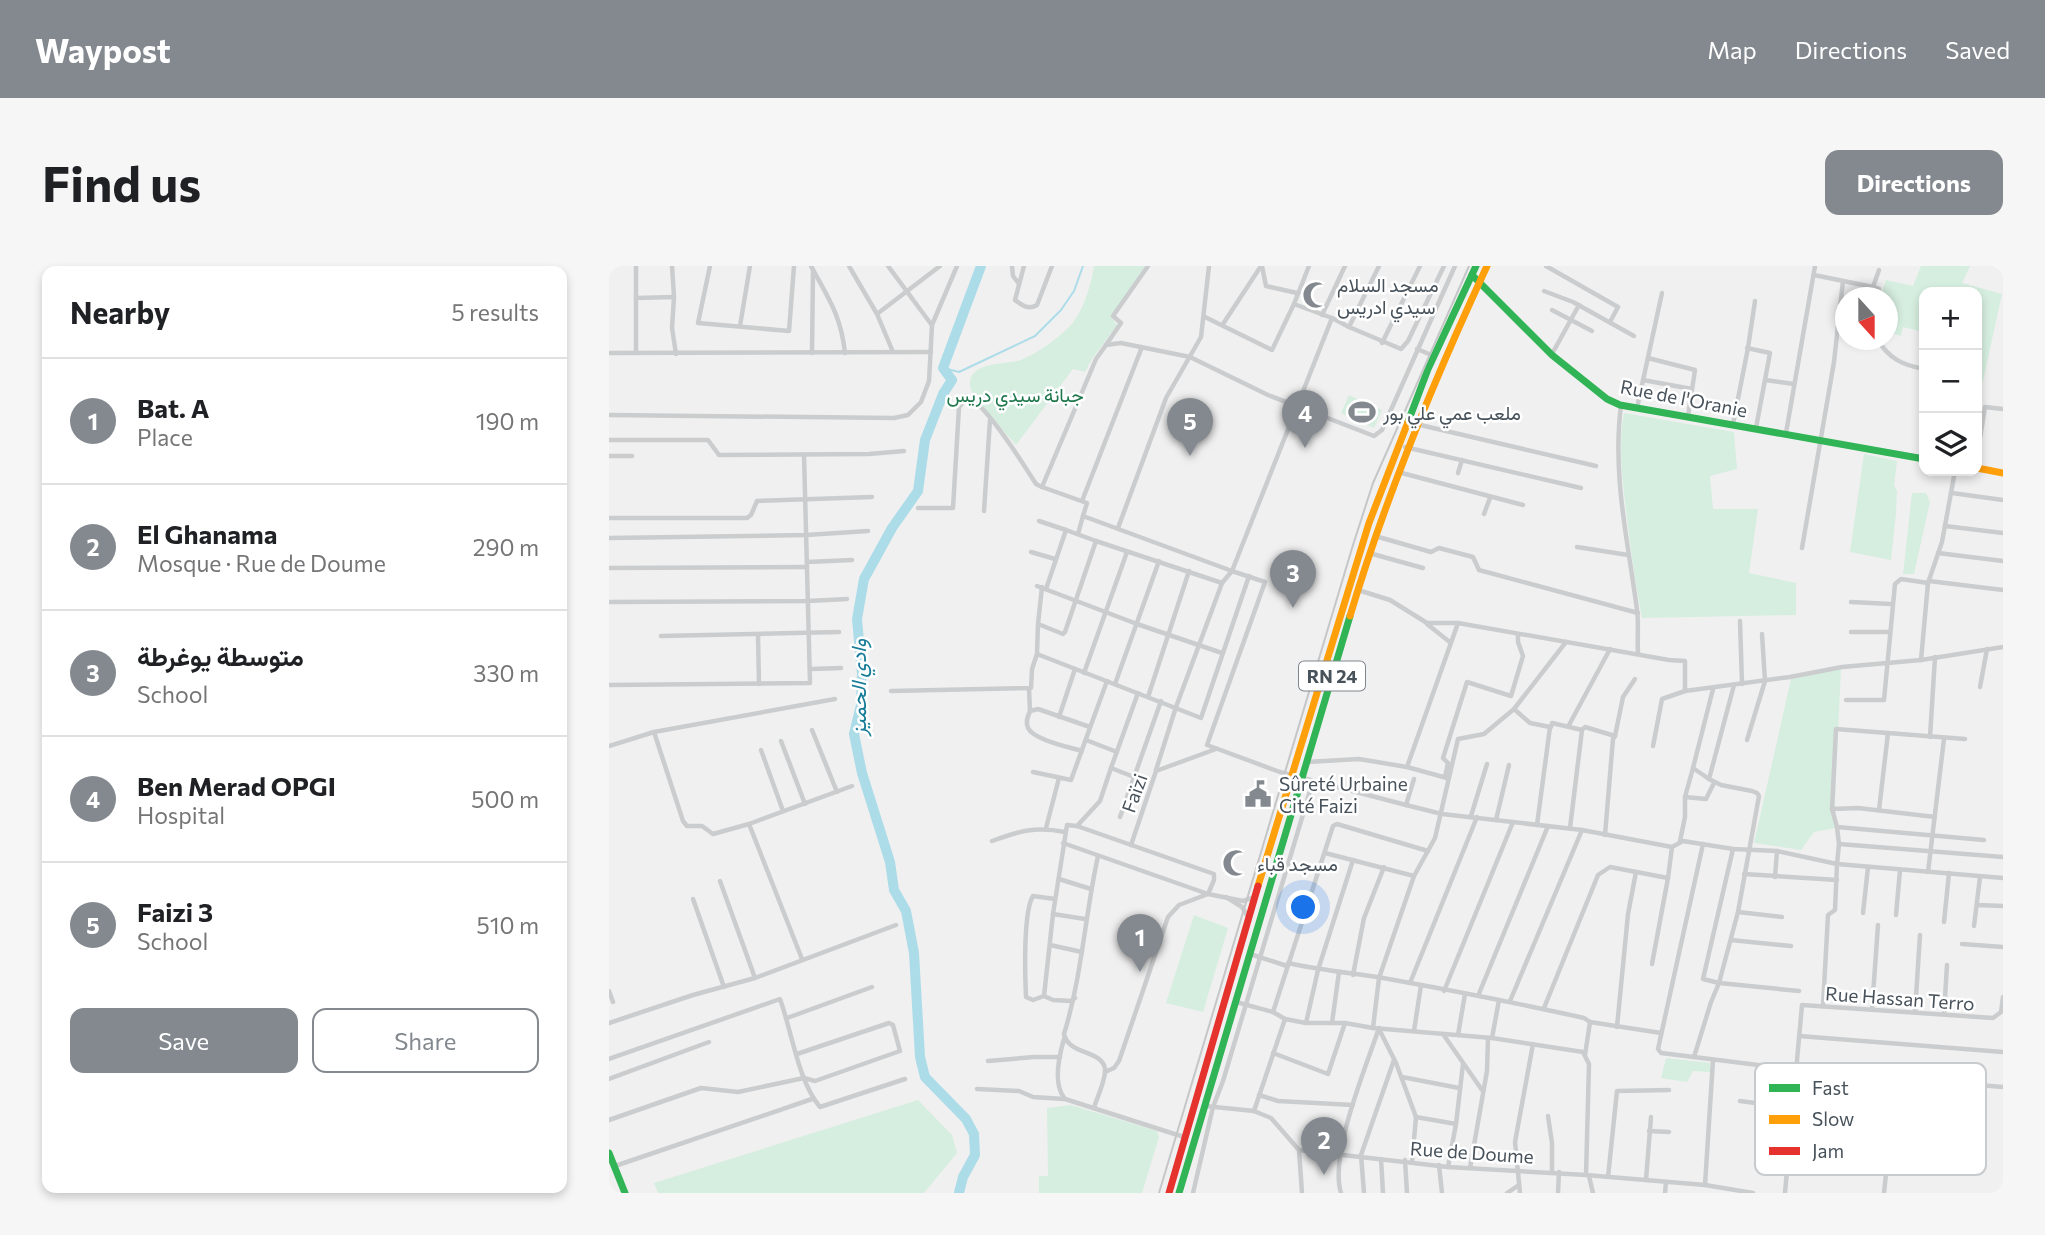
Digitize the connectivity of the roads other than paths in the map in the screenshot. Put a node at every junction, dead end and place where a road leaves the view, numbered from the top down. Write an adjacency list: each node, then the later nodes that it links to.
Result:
1 (636, 266): 39 (street)
2 (672, 266): 38 (street)
3 (710, 266): 52 (street)
4 (750, 266): 52 (street)
5 (794, 266): 52 (street)
6 (849, 266): 44 (street)
7 (888, 266): 34 (street)
8 (940, 266): 34 (street)
9 (957, 266): 51 (street)
10 (1011, 266): 32 (street)
11 (1024, 266): 32 (street)
12 (1052, 266): 32 (street)
13 (1148, 266): 58 (street)
14 (1209, 266): 46 (street)
15 (1261, 266): 36 (street); 50 (street)
16 (1310, 266): 36 (street)
17 (1345, 266): 45 (street)
18 (1378, 266): 53 (street)
19 (1420, 266): 57 (street)
20 (1444, 266): 56 (street)
21 (1455, 266): 60 (street)
22 (1476, 266): 28 (main road, RN 24)
23 (1487, 266): 31 (main road, RN 24)
24 (1546, 266): 49 (street)
25 (1815, 266): 29 (street)
26 (812, 267): 67 (street); 68 (street)
27 (1879, 270): 33 (street)
28 (1472, 275): 31 (main road, Rue de l'Oranie); 71 (main road, RN 24)
29 (1814, 275): 30 (street); 77 (street)
30 (1843, 281): 33 (street); 94 (street)
31 (1480, 282): 70 (main road, Rue de l'Oranie); 88 (main road, RN 24)
32 (1020, 284)
33 (1873, 287)
34 (906, 290): 44 (street); 51 (street)
35 (1544, 291): 42 (street)
36 (1297, 293): 41 (street)
37 (1662, 293): 73 (street)
38 (674, 297): 39 (street); 69 (street)
39 (636, 298): 64 (street)
40 (1755, 301): 61 (street)
41 (1294, 304): 45 (street); 50 (street)
42 (1579, 305): 48 (street); 49 (street)
43 (1552, 310): 48 (street)
44 (877, 314): 65 (street)
45 (1322, 316): 47 (street)
46 (1205, 317): 50 (street); 72 (street)
47 (1332, 318): 53 (street); 82 (street)
48 (1571, 320): 54 (street); 70 (street)
49 (1610, 322): 55 (street)
50 (1223, 324)
51 (932, 325): 66 (street)
52 (740, 326)
53 (1349, 327): 57 (street)
54 (1592, 331)
55 (1634, 336)
56 (1408, 341): 57 (street); 60 (street)
57 (1382, 342)
58 (1106, 345): 59 (street); 109 (street)
59 (1142, 347): 72 (street); 116 (street)
60 (1417, 348): 71 (street); 82 (street)
61 (1748, 348): 76 (street); 89 (street)
62 (1883, 350): 74 (street)
63 (609, 352): 64 (street)
64 (636, 352): 69 (street)
65 (893, 352): 66 (street); 68 (street)
66 (931, 352): 85 (street)
67 (812, 353): 68 (street); 69 (street)
68 (845, 353)
69 (676, 354)
70 (1552, 355): 81 (main road, Rue de l'Oranie)
71 (1434, 356): 95 (main road, RN 24)
72 (1190, 357): 82 (street); 125 (street)
73 (1648, 358): 75 (street); 78 (street)
74 (1919, 368)
75 (1643, 380): 78 (street); 83 (street)
76 (1765, 380): 77 (street); 91 (street)
77 (1794, 384): 92 (street)
78 (1692, 389): 86 (street)
79 (966, 396): 80 (street)
80 (972, 398): 87 (street); 118 (street)
81 (1621, 405): 83 (main road, Rue de l'Oranie); 140 (street)
82 (1298, 407): 149 (street)
83 (1636, 409): 86 (main road, Rue de l'Oranie)
84 (2003, 409): 90 (street)
85 (609, 415)
86 (1688, 416): 89 (main road, Rue de l'Oranie)
87 (990, 419): 109 (street); 119 (street)
88 (1416, 424): 96 (main road, RN 24); 103 (street)
89 (1733, 424): 91 (main road, Rue de l'Oranie)
90 (1982, 426)
91 (1756, 428): 92 (main road, Rue de l'Oranie)
92 (1786, 433): 94 (main road, Rue de l'Oranie)
93 (609, 440): 98 (street)
94 (1821, 440): 101 (main road, Rue de l'Oranie); 135 (street)
95 (1397, 445): 96 (street); 244 (main road, RN 24)
96 (1407, 448): 102 (street); 105 (main road, RN 24)
97 (904, 451): 98 (street)
98 (804, 455): 114 (street)
99 (609, 456): 100 (street)
100 (632, 456)
101 (1919, 457)
102 (1462, 460): 106 (street); 110 (street)
103 (1596, 466)
104 (1982, 469): 107 (main road)
105 (1398, 472): 113 (street); 131 (main road, RN 24)
106 (1458, 473)
107 (2003, 473)
108 (1954, 476): 111 (street)
109 (1042, 487): 116 (street)
110 (1581, 488)
111 (1952, 493): 115 (street); 124 (street)
112 (872, 497): 114 (street)
113 (1490, 498): 117 (street); 120 (street)
114 (805, 499): 122 (street); 130 (street)
115 (2003, 500)
116 (1082, 501): 121 (street)
117 (1523, 505)
118 (918, 508)
119 (984, 510)
120 (1484, 514)
121 (1083, 516): 125 (street); 129 (street)
122 (609, 518)
123 (1039, 521): 126 (street)
124 (1945, 526): 128 (street); 139 (street)
125 (1118, 528): 149 (street)
126 (1066, 530): 129 (street); 141 (street)
127 (868, 531): 130 (street)
128 (2003, 533)
129 (1078, 534): 133 (street)
130 (806, 535): 132 (street); 145 (street)
131 (1375, 536): 138 (main road, RN 24); 163 (street)
132 (609, 538)
133 (1096, 541): 137 (street); 158 (street)
134 (1577, 547): 140 (street)
135 (1802, 548)
136 (1031, 552): 141 (street)
137 (1127, 552): 143 (street); 162 (street)
138 (1369, 553): 147 (street); 154 (main road, RN 24)
139 (1938, 553): 144 (street); 151 (street)
140 (1628, 555): 163 (street)
141 (1055, 559): 153 (street)
142 (852, 560): 145 (street)
143 (1159, 561): 148 (street); 168 (street)
144 (2003, 561)
145 (807, 564): 146 (street); 157 (street)
146 (609, 568)
147 (1423, 568)
148 (1189, 571): 152 (street); 174 (street)
149 (1232, 571): 150 (street); 152 (street)
150 (1249, 576): 184 (street); 232 (street)
151 (1929, 582): 155 (street); 161 (street); 188 (street)
152 (1222, 583): 180 (street)
153 (1041, 587): 158 (street); 167 (street)
154 (1358, 590): 165 (street); 236 (main road, RN 24)
155 (2003, 590)
156 (846, 599): 157 (street)
157 (808, 601): 159 (street); 172 (street)
158 (1076, 601): 162 (street); 167 (street)
159 (609, 602)
160 (1851, 602): 161 (street)
161 (1891, 604): 171 (street)
162 (1107, 612): 168 (street); 193 (street)
163 (1638, 613): 185 (street)
164 (1740, 621): 199 (street)
165 (1427, 623): 166 (street); 179 (street)
166 (1458, 623): 175 (street); 179 (street)
167 (1038, 624): 186 (street)
168 (1137, 624): 174 (street); 198 (street)
169 (839, 632): 172 (street)
170 (1851, 632): 171 (street)
171 (1889, 632): 189 (street)
172 (809, 634): 177 (street); 192 (street)
173 (1762, 634): 196 (street)
174 (1169, 635): 180 (street); 208 (street)
175 (1518, 635): 178 (street); 248 (street)
176 (661, 636): 177 (street)
177 (758, 636): 197 (street)
178 (1567, 642): 182 (street); 213 (street)
179 (1451, 643): 239 (street)
180 (1200, 646): 184 (street); 212 (street)
181 (2003, 647): 183 (street)
182 (1610, 649): 185 (street); 216 (street)
183 (1987, 649): 187 (street); 202 (street)
184 (1222, 653): 212 (street)
185 (1638, 653): 206 (street)
186 (1037, 654): 191 (street); 203 (street)
187 (1935, 657): 188 (street); 224 (street)
188 (1921, 660): 189 (street)
189 (1889, 662): 196 (street); 210 (street)
190 (841, 668): 192 (street)
191 (1075, 668): 193 (street); 215 (street)
192 (811, 669): 197 (street)
193 (1084, 673): 195 (street)
194 (1635, 679): 223 (street)
195 (1107, 681): 198 (street); 217 (street)
196 (1765, 681): 199 (street); 228 (street)
197 (759, 684): 200 (street)
198 (1115, 684): 207 (street)
199 (1742, 684): 201 (street)
200 (609, 685)
201 (1734, 685): 204 (street); 251 (street)
202 (1980, 687)
203 (1030, 689): 205 (street); 214 (street)
204 (1713, 689): 206 (street); 241 (street)
205 (891, 691)
206 (1685, 691): 231 (street)
207 (1138, 693): 208 (street); 235 (street)
208 (1148, 696): 211 (street); 212 (street)
209 (835, 699): 221 (street)
210 (1846, 700)
211 (1161, 701): 212 (street); 245 (street)
212 (1176, 707): 242 (street)
213 (1514, 709): 218 (street); 248 (street)
214 (1030, 711): 215 (street); 234 (street)
215 (1059, 716): 217 (street)
216 (1569, 725): 218 (street); 220 (street)
217 (1090, 727): 227 (street)
218 (1550, 727): 267 (street)
219 (812, 730): 253 (street)
220 (1582, 730): 223 (street); 272 (street)
221 (654, 732): 230 (street); 266 (street)
222 (1888, 733): 224 (street); 257 (street); 258 (street)
223 (1615, 737): 276 (street)
224 (1930, 737): 225 (street)
225 (1944, 739): 226 (street); 263 (street)
226 (1965, 739)
227 (1086, 740): 234 (street); 235 (street)
228 (1747, 740)
229 (781, 741): 255 (street)
230 (609, 746)
231 (1653, 746)
232 (1216, 749): 242 (street, Faïzi); 244 (street)
233 (761, 750): 259 (street)
234 (1082, 751): 246 (street)
235 (1117, 752): 240 (street)
236 (1307, 762): 239 (street); 247 (main road, RN 24)
237 (1487, 764): 261 (street)
238 (1509, 765): 264 (street)
239 (1407, 767): 248 (street)
240 (1111, 768): 245 (street); 269 (street)
241 (1693, 768): 251 (street); 254 (street)
242 (1156, 771): 283 (street, Faïzi)
243 (1033, 772): 246 (street)
244 (1292, 775): 247 (street); 313 (main road, RN 24)
245 (1134, 777): 262 (street)
246 (1059, 778): 271 (street)
247 (1302, 778): 250 (street); 338 (main road, RN 24)
248 (1447, 778): 260 (street)
249 (1414, 779): 256 (street)
250 (1313, 781): 256 (street); 339 (street)
251 (1712, 781): 254 (street); 286 (street)
252 (852, 786): 253 (street)
253 (837, 792): 255 (street)
254 (1685, 797): 279 (street)
255 (805, 804): 259 (street)
256 (1406, 805): 260 (street)
257 (1832, 809): 258 (street); 270 (street)
258 (1879, 810): 263 (street)
259 (783, 811): 266 (street)
260 (1442, 814): 261 (street); 287 (street)
261 (1474, 816): 264 (street); 349 (street)
262 (1120, 817)
263 (1935, 817): 275 (street)
264 (1496, 820): 265 (street)
265 (1513, 822): 267 (street); 354 (street)
266 (750, 824): 340 (street)
267 (1537, 825): 268 (street)
268 (1548, 825): 272 (street); 359 (street)
269 (1077, 826): 274 (street); 283 (street)
270 (1837, 827): 275 (street); 282 (street)
271 (1046, 828): 274 (street); 278 (street)
272 (1570, 828): 273 (street)
273 (1582, 830): 276 (street); 363 (street)
274 (1065, 832): 280 (street)
275 (1934, 834): 277 (street); 289 (street)
276 (1605, 835): 284 (street)
277 (1984, 840)
278 (992, 841)
279 (1680, 841): 281 (street); 284 (street)
280 (1063, 844): 291 (street); 307 (street)
281 (1703, 844): 285 (street); 384 (street)
282 (1839, 844): 289 (street); 294 (street)
283 (1131, 845): 312 (street)
284 (1672, 847): 305 (street)
285 (1733, 849): 286 (street); 350 (street)
286 (1750, 849): 288 (street); 301 (street)
287 (1428, 851): 290 (street); 302 (street)
288 (1777, 851): 294 (street); 303 (street)
289 (1930, 852): 292 (street); 299 (street)
290 (1325, 853): 293 (street); 341 (street)
291 (1098, 856): 310 (street); 311 (street)
292 (2003, 858)
293 (1353, 860): 295 (street); 344 (street)
294 (1837, 864): 296 (street); 308 (street)
295 (1384, 867): 302 (street); 346 (street)
296 (1868, 867): 297 (street); 321 (street)
297 (1900, 870): 299 (street); 323 (street)
298 (1636, 872): 305 (street); 368 (street); 380 (street)
299 (1928, 872): 300 (street)
300 (1949, 873): 304 (street); 327 (street)
301 (1744, 874): 303 (street); 320 (street)
302 (1414, 876): 348 (street)
303 (1775, 877): 308 (street)
304 (1980, 877): 306 (street); 318 (street)
305 (1668, 878): 342 (street)
306 (2003, 878)
307 (1059, 879): 310 (street); 315 (street)
308 (1837, 880): 367 (street)
309 (720, 881): 347 (street)
310 (1091, 889): 326 (street)
311 (1201, 891): 312 (street); 316 (street)
312 (1208, 894): 316 (street); 317 (street)
313 (1255, 897): 317 (street); 325 (main road, RN 24)
314 (693, 899): 352 (street)
315 (1055, 899): 322 (street); 358 (street)
316 (1197, 899): 404 (street)
317 (1240, 903): 325 (street)
318 (1977, 905): 319 (street); 330 (street)
319 (2003, 906)
320 (1738, 912): 324 (street); 332 (street)
321 (1863, 913)
322 (1053, 914): 326 (street); 334 (street)
323 (1896, 915)
324 (1782, 917)
325 (1248, 918): 413 (main road, RN 24)
326 (1085, 919): 337 (street)
327 (1944, 922)
328 (896, 925): 340 (street)
329 (1878, 925): 369 (street)
330 (1974, 926)
331 (1920, 935): 371 (street)
332 (1731, 940): 335 (street); 350 (street)
333 (1962, 944): 336 (street)
334 (1050, 945): 337 (street); 358 (street)
335 (1791, 946)
336 (2003, 947)
337 (1082, 952): 361 (street)
338 (1250, 954): 339 (street); 365 (main road, RN 24)
339 (1261, 958): 341 (street); 366 (street)
340 (802, 959): 347 (street)
341 (1287, 964): 344 (street); 370 (street)
342 (1652, 964)
343 (1947, 965): 372 (street)
344 (1318, 970): 345 (street); 377 (street)
345 (1339, 972): 346 (street); 378 (street)
346 (1353, 975): 348 (street)
347 (755, 978): 352 (street)
348 (1379, 978): 349 (street); 381 (street)
349 (1410, 983): 351 (street)
350 (1719, 984): 356 (street); 396 (street)
351 (1421, 985): 354 (street); 382 (street)
352 (724, 987): 376 (street)
353 (872, 987): 373 (street)
354 (1444, 990): 357 (street)
355 (609, 991): 364 (street)
356 (1800, 991)
357 (1465, 994): 359 (street); 385 (street)
358 (1044, 996): 361 (street)
359 (1478, 996): 362 (street)
360 (2003, 997): 372 (street, Rue Hassan Terro)
361 (1075, 998): 388 (street)
362 (1499, 1000): 363 (street); 387 (street)
363 (1510, 1001): 368 (street)
364 (613, 1002)
365 (1235, 1002): 366 (street); 419 (main road, RN 24)
366 (1247, 1006): 370 (street); 419 (street)
367 (1823, 1006): 369 (street, Rue Hassan Terro); 386 (street, Rue Hassan Terro)
368 (1544, 1009): 375 (street)
369 (1872, 1009): 371 (street, Rue Hassan Terro)
370 (1273, 1012): 374 (street)
371 (1915, 1012): 372 (street, Rue Hassan Terro)
372 (1944, 1014)
373 (787, 1018): 393 (street); 397 (street)
374 (1285, 1019): 377 (street); 392 (street)
375 (1590, 1022): 380 (street); 394 (street)
376 (609, 1023)
377 (1306, 1023): 378 (street)
378 (1332, 1023): 379 (street)
379 (1345, 1023): 381 (street); 392 (street)
380 (1617, 1027): 384 (street)
381 (1376, 1028): 382 (street); 398 (street); 420 (street)
382 (1414, 1031): 383 (street)
383 (1443, 1034): 385 (street); 402 (street)
384 (1661, 1034): 396 (street)
385 (1458, 1035): 387 (street)
386 (1799, 1037): 391 (street); 401 (street, Rue Hassan Terro)
387 (1490, 1038): 390 (street); 412 (street)
388 (1064, 1039): 395 (street); 404 (street)
389 (709, 1042): 407 (street)
390 (1532, 1044): 394 (street); 443 (street)
391 (2003, 1052)
392 (1273, 1053): 414 (street)
393 (797, 1055): 406 (street); 406 (street)
394 (1585, 1056): 446 (street)
395 (1060, 1057): 400 (street); 416 (street)
396 (1694, 1057): 399 (street)
397 (609, 1059)
398 (1395, 1059): 405 (street); 435 (street)
399 (1713, 1060): 403 (street); 453 (street)
400 (988, 1061)
401 (1798, 1063)
402 (1463, 1064): 409 (street); 412 (street)
403 (1755, 1065)
404 (1105, 1072): 421 (street)
405 (1402, 1077): 409 (street); 425 (street)
406 (804, 1078): 415 (street); 427 (street)
407 (609, 1079)
408 (905, 1079): 415 (street)
409 (1459, 1088): 428 (street)
410 (977, 1089): 416 (street)
411 (1669, 1090): 449 (street)
412 (1483, 1091): 442 (street)
413 (1198, 1094): 419 (main road); 422 (main road, RN 24)
414 (1259, 1095): 420 (street); 423 (street)
415 (812, 1099): 440 (street)
416 (1065, 1099): 421 (street)
417 (1740, 1101): 418 (street)
418 (1755, 1103)
419 (1207, 1105): 422 (main road); 423 (street); 456 (main road, RN 24); 457 (street)
420 (1353, 1105): 434 (street)
421 (1094, 1108): 431 (street)
422 (1194, 1108): 431 (main road, RN 24)
423 (1254, 1111): 432 (street)
424 (1548, 1116): 444 (street)
425 (1416, 1117): 428 (street); 438 (street)
426 (1651, 1117): 429 (street)
427 (609, 1120)
428 (1457, 1124): 441 (street)
429 (1650, 1131): 430 (street); 450 (street)
430 (1669, 1132)
431 (1185, 1137): 455 (main road, RN 24)
432 (1299, 1150): 434 (street, Rue de Doume); 458 (street)
433 (609, 1153): 440 (main road)
434 (1340, 1154): 435 (street, Rue de Doume); 459 (street)
435 (1361, 1155): 436 (street, Rue de Doume); 460 (street)
436 (1381, 1159): 437 (street, Rue de Doume); 461 (street)
437 (1405, 1160): 438 (street, Rue de Doume); 462 (street)
438 (1412, 1162): 439 (street, Rue de Doume)
439 (1439, 1165): 441 (street, Rue de Doume); 463 (street)
440 (615, 1166): 454 (main road)
441 (1448, 1167): 442 (street, Rue de Doume)
442 (1469, 1168): 443 (street, Rue de Doume)
443 (1517, 1169): 444 (street, Rue de Doume); 452 (street)
444 (1552, 1172): 445 (street, Rue de Doume)
445 (1559, 1172): 446 (street, Rue de Doume); 466 (street)
446 (1588, 1175): 449 (street, Rue de Doume); 467 (street)
447 (1787, 1175): 470 (street, Rue Hassan Terro)
448 (1886, 1175): 471 (street)
449 (1608, 1177): 450 (street, Rue de Doume)
450 (1646, 1180): 451 (street, Rue de Doume)
451 (1666, 1182): 453 (street, Rue de Doume); 468 (street)
452 (1519, 1185): 464 (street); 465 (street)
453 (1705, 1185): 469 (street, Rue de Doume)
454 (625, 1193)
455 (1169, 1193)
456 (1179, 1193)
457 (1193, 1193)
458 (1302, 1193)
459 (1341, 1193)
460 (1364, 1193)
461 (1383, 1193)
462 (1408, 1193)
463 (1442, 1193)
464 (1507, 1193)
465 (1520, 1193)
466 (1557, 1193)
467 (1593, 1193)
468 (1665, 1193)
469 (1753, 1193)
470 (1785, 1193)
471 (1884, 1193)

